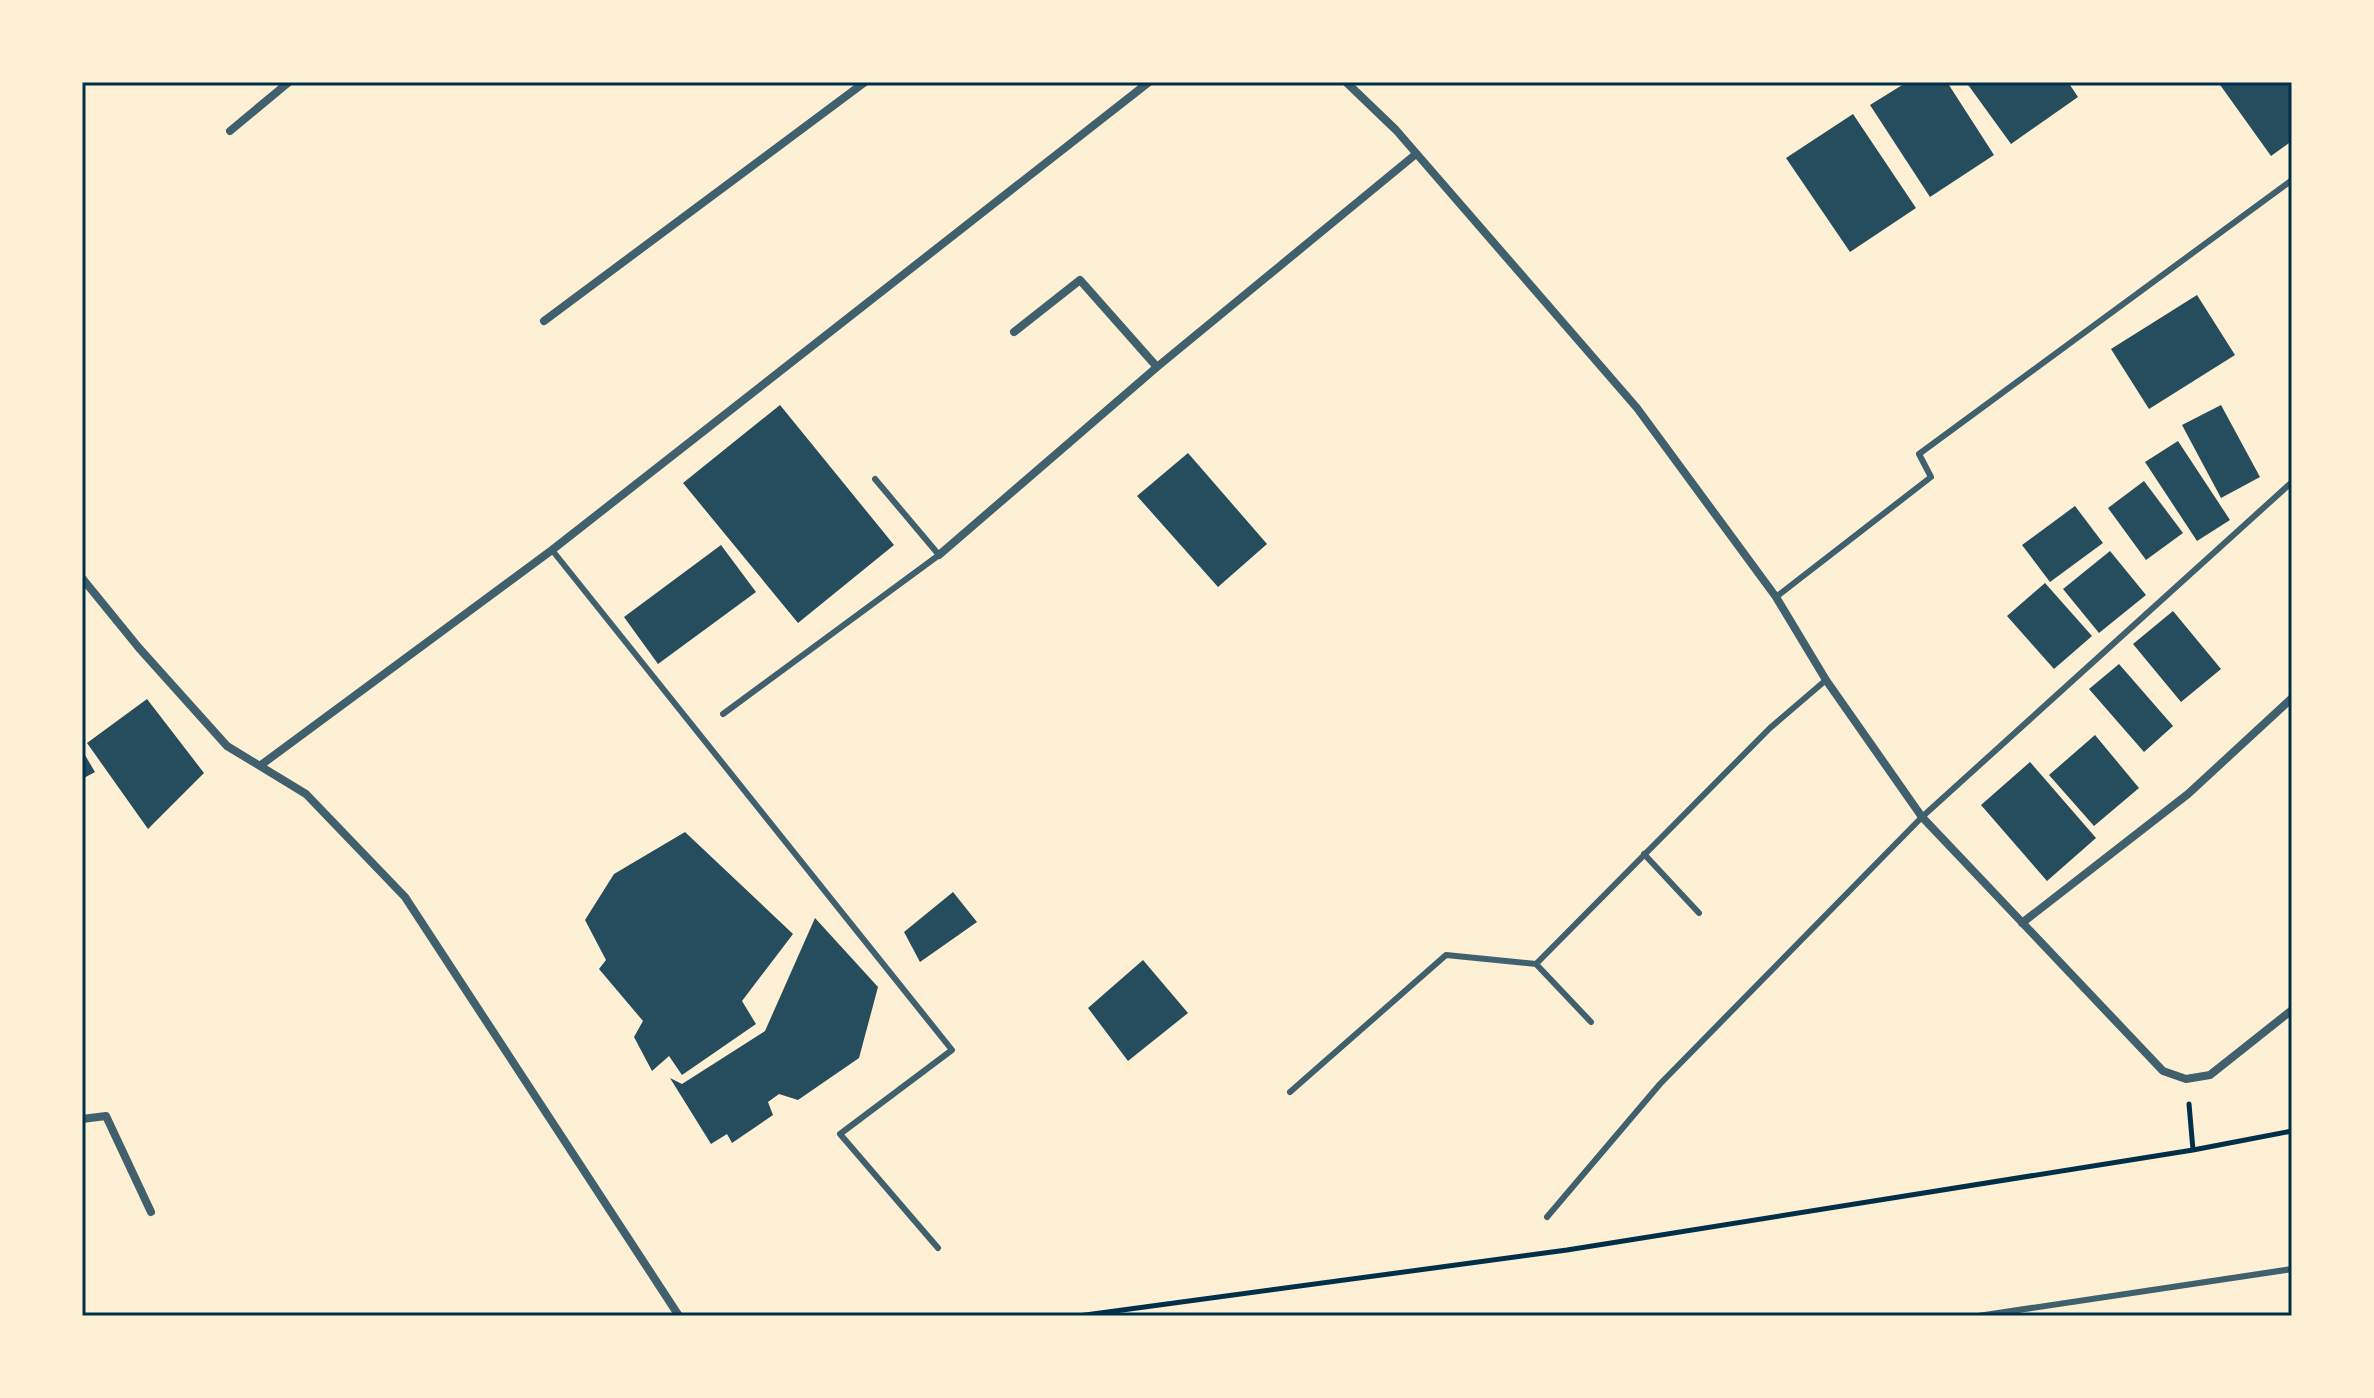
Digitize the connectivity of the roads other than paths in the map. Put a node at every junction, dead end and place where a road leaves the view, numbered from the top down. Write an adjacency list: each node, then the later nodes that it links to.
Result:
1 (289, 82): 5 (street)
2 (865, 82): 8 (street)
3 (1149, 82): 13 (street)
4 (1346, 82): 6 (street)
5 (230, 131)
6 (1416, 154): 10 (street); 16 (street)
7 (2292, 180): 16 (lane)
8 (544, 321)
9 (1014, 332): 10 (street)
10 (1157, 367): 14 (street)
11 (875, 479): 14 (lane)
12 (2292, 482): 21 (lane)
13 (552, 550): 20 (street); 32 (lane)
14 (939, 555): 19 (lane)
15 (82, 578): 20 (street)
16 (1776, 597): 17 (street)
17 (1826, 680): 21 (street); 22 (lane)
18 (2292, 698): 24 (street)
19 (723, 714)
20 (261, 765): 34 (street)
21 (1922, 817): 24 (street); 31 (lane)
22 (1644, 854): 23 (lane); 25 (lane)
23 (1699, 913)
24 (2022, 923): 26 (street)
25 (1536, 964): 27 (lane); 28 (lane)
26 (2292, 1010)
27 (1591, 1022)
28 (1290, 1092)
29 (82, 1119): 30 (street)
30 (151, 1212)
31 (1547, 1217)
32 (938, 1248)
33 (2292, 1269): 35 (lane)
34 (679, 1316)
35 (1978, 1316)

